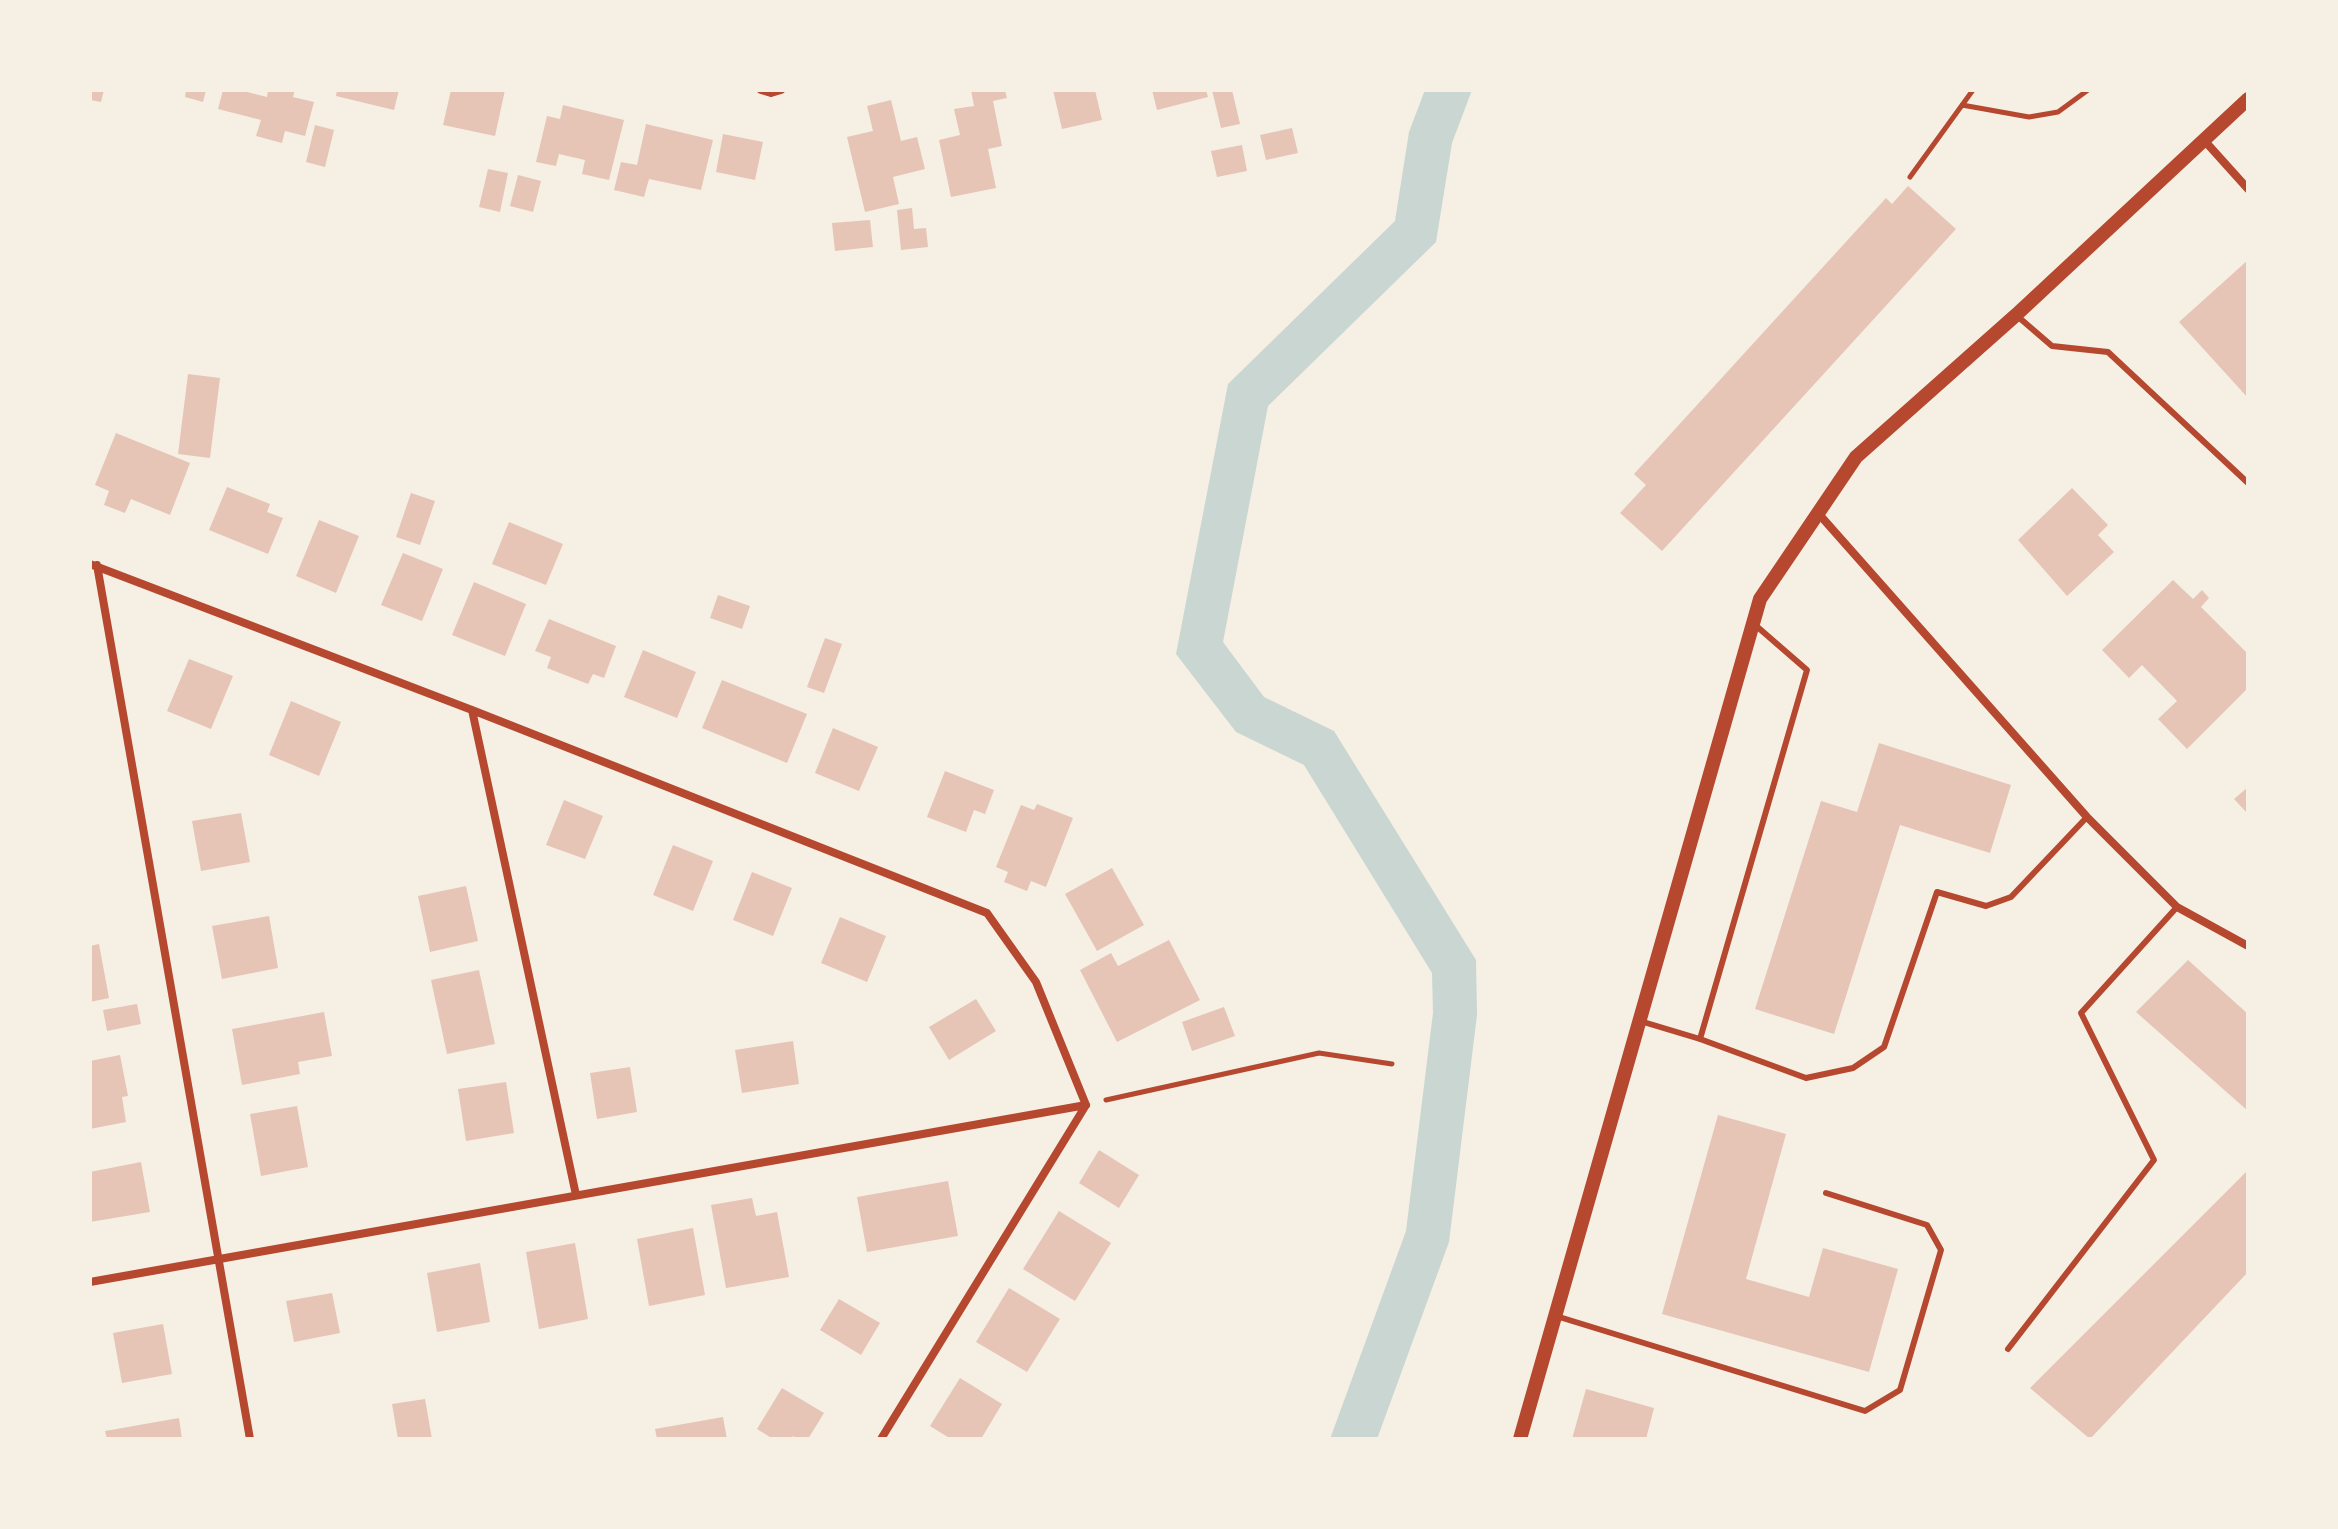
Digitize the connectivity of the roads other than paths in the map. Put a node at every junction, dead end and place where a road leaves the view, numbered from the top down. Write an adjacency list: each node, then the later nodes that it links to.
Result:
1 (2248, 99): 2 (street)
2 (2203, 139): 3 (street); 4 (street)
3 (2248, 189)
4 (2016, 315): 5 (lane); 6 (street)
5 (2248, 483)
6 (1817, 512): 8 (street); 10 (street)
7 (94, 564): 9 (street); 18 (street)
8 (1754, 624): 13 (street); 14 (lane)
9 (472, 710): 15 (street); 17 (street)
10 (2087, 817): 11 (street); 14 (lane)
11 (2177, 907): 12 (street); 21 (lane)
12 (2248, 946)
13 (1640, 1021): 14 (lane); 20 (street)
14 (1700, 1039)
15 (1086, 1105): 17 (street); 23 (street)
16 (1826, 1193): 20 (lane)
17 (576, 1195): 18 (street)
18 (217, 1259): 19 (street); 22 (street)
19 (90, 1282)
20 (1556, 1316): 24 (street)
21 (2008, 1349)
22 (250, 1439)
23 (881, 1439)
24 (1520, 1439)

